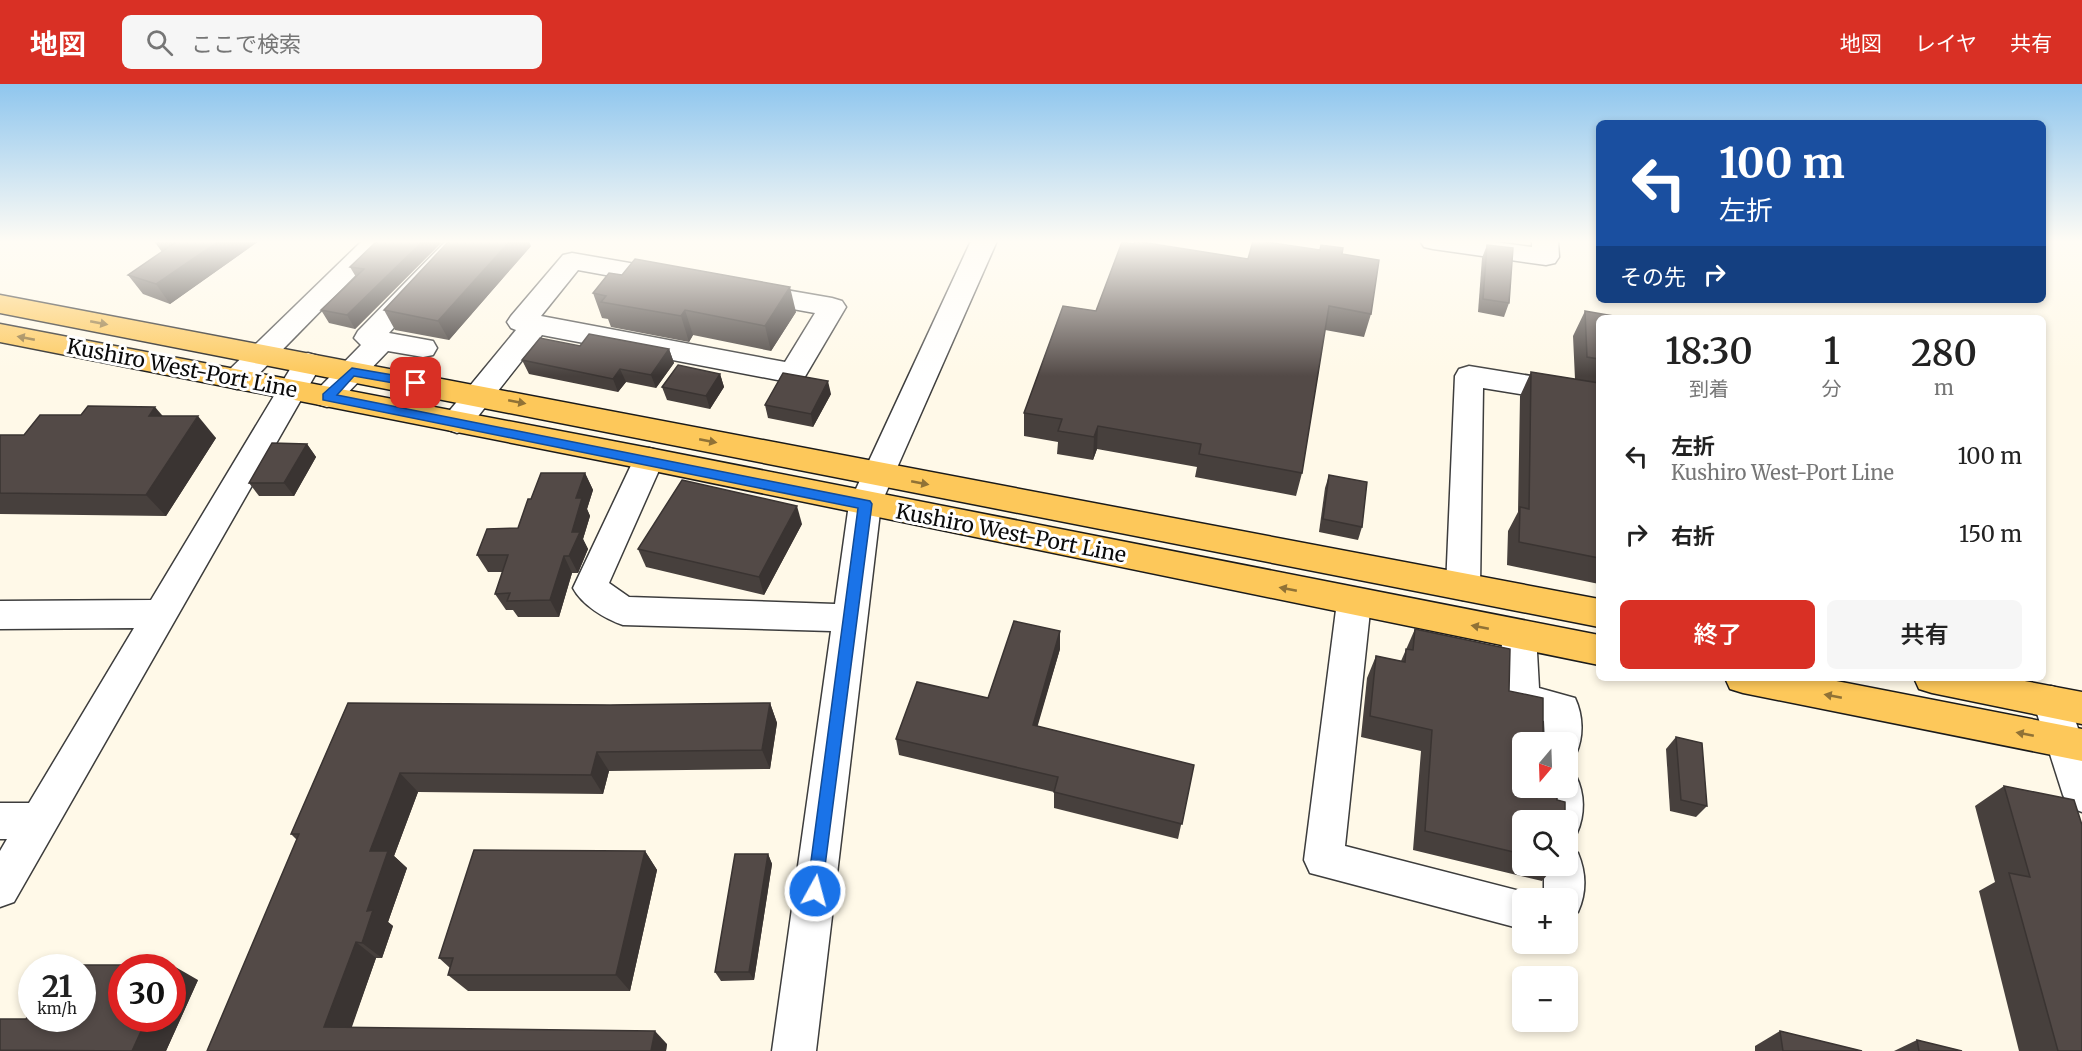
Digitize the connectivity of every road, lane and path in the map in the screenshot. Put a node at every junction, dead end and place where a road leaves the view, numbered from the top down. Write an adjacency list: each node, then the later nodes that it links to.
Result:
1 (330, 286): 11 (street)
2 (417, 286): 9 (street)
3 (551, 286): 7 (street)
4 (714, 286): 7 (street)
5 (964, 286): 20 (street)
6 (0, 304): 11 (main road, Kushiro West-Port Line, one-way to 11)
7 (536, 324): 15 (street)
8 (0, 333): 14 (main road, Kushiro West-Port Line, one-way to 8)
9 (381, 340): 10 (street); 12 (street)
10 (423, 348)
11 (262, 353): 13 (main road, Kushiro West-Port Line); 14 (street)
12 (352, 372): 13 (main road, Kushiro West-Port Line); 15 (main road, Kushiro West-Port Line); 16 (street)
13 (300, 376): 14 (main road, Kushiro West-Port Line); 16 (main road, Kushiro West-Port Line); 24 (street)
14 (237, 379)
15 (480, 394): 18 (street); 20 (main road, Kushiro West-Port Line, one-way to 20)
16 (327, 397): 18 (main road, Kushiro West-Port Line)
17 (1596, 397): 21 (street)
18 (457, 422): 19 (main road, Kushiro West-Port Line)
19 (649, 459): 20 (main road, Kushiro West-Port Line); 26 (street)
20 (872, 490): 21 (main road, Kushiro West-Port Line, one-way to 21); 22 (main road, Kushiro West-Port Line, one-way to 20); 26 (street)
21 (1463, 587): 23 (main road, Kushiro West-Port Line)
22 (1354, 602): 27 (main road, Kushiro West-Port Line, one-way to 22); 38 (street)
23 (1596, 612)
24 (160, 614): 25 (street); 36 (street)
25 (0, 615)
26 (851, 618): 39 (street)
27 (1519, 634): 28 (main road, Kushiro West-Port Line); 32 (street)
28 (1596, 649)
29 (1758, 681): 33 (main road, one-way to 29)
30 (1947, 681): 31 (main road)
31 (2066, 704): 33 (street)
32 (1563, 732)
33 (2073, 743): 34 (street)
34 (2082, 795)
35 (0, 821): 36 (street)
36 (39, 821): 37 (street)
37 (0, 888)
38 (1512, 907)
39 (794, 1051)

